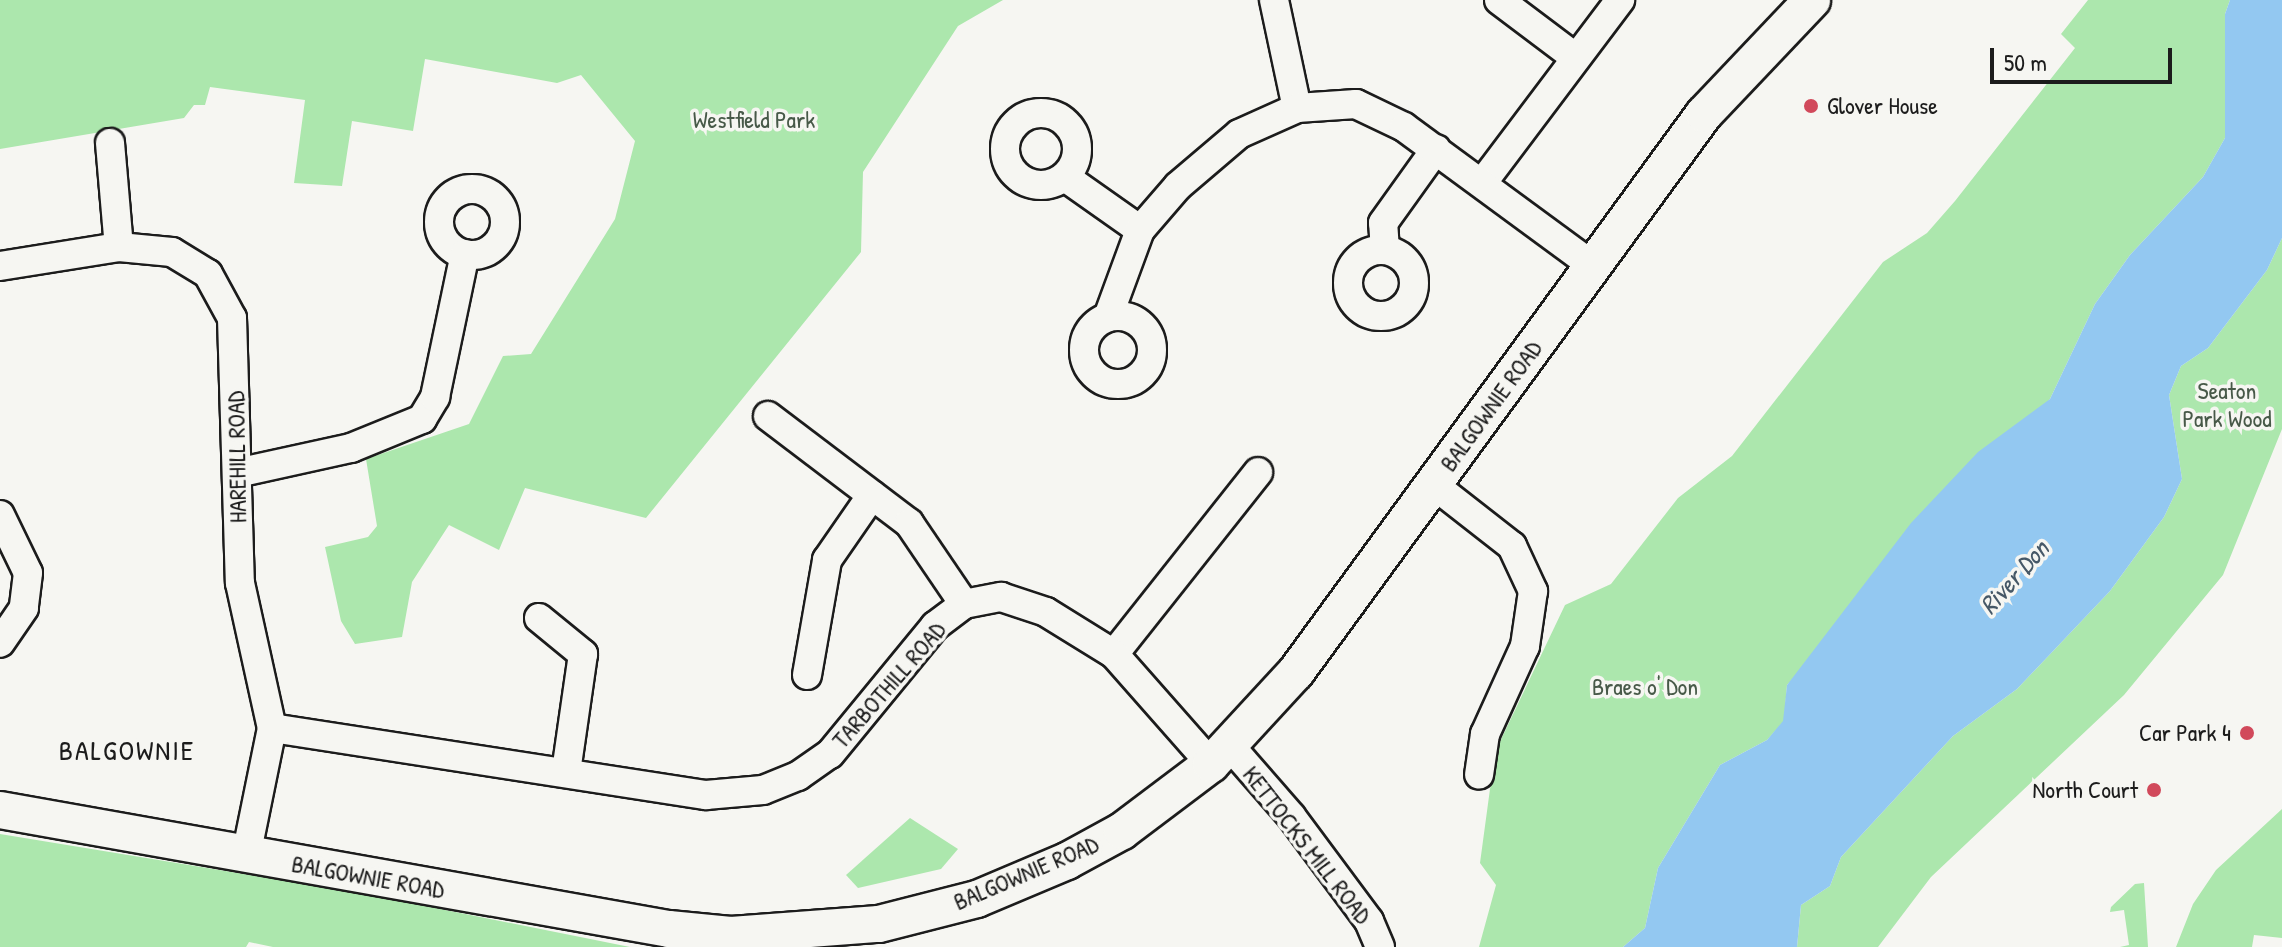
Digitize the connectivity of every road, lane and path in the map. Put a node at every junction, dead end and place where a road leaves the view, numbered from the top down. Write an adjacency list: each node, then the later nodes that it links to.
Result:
1 (1274, 0): 6 (street)
2 (1499, 0): 5 (street)
3 (1620, 0): 5 (street)
4 (1812, 0): 16 (street, BALGOWNIE ROAD)
5 (1576, 58): 10 (street)
6 (1297, 108): 8 (street); 11 (street)
7 (110, 143): 12 (street)
8 (1436, 149): 10 (street); 13 (street)
9 (1065, 177): 11 (street)
10 (1483, 182): 16 (street)
11 (1140, 230): 17 (street)
12 (119, 247): 15 (street, HAREHILL ROAD); 20 (street, HAREHILL ROAD)
13 (1385, 250)
14 (465, 254): 20 (street)
15 (0, 266)
16 (1593, 266): 21 (street, BALGOWNIE ROAD)
17 (1108, 317)
18 (768, 416): 22 (street)
19 (1258, 472): 27 (street)
20 (237, 473): 29 (street, HAREHILL ROAD)
21 (1434, 485): 30 (street, BALGOWNIE ROAD); 32 (street)
22 (872, 495): 24 (street); 28 (street)
23 (0, 515): 26 (street)
24 (964, 604): 27 (street, TARBOTHILL ROAD); 31 (street, TARBOTHILL ROAD)
25 (539, 618): 31 (street)
26 (0, 643)
27 (1114, 654): 30 (street, TARBOTHILL ROAD)
28 (807, 675)
29 (272, 728): 31 (street, TARBOTHILL ROAD); 34 (street, HAREHILL ROAD)
30 (1220, 755): 35 (street, BALGOWNIE ROAD); 36 (street, KETTOCKS MILL ROAD)
31 (566, 772)
32 (1479, 775)
33 (0, 810): 34 (street, BALGOWNIE ROAD)
34 (246, 856): 35 (street, BALGOWNIE ROAD)
35 (730, 941)
36 (1380, 947)

